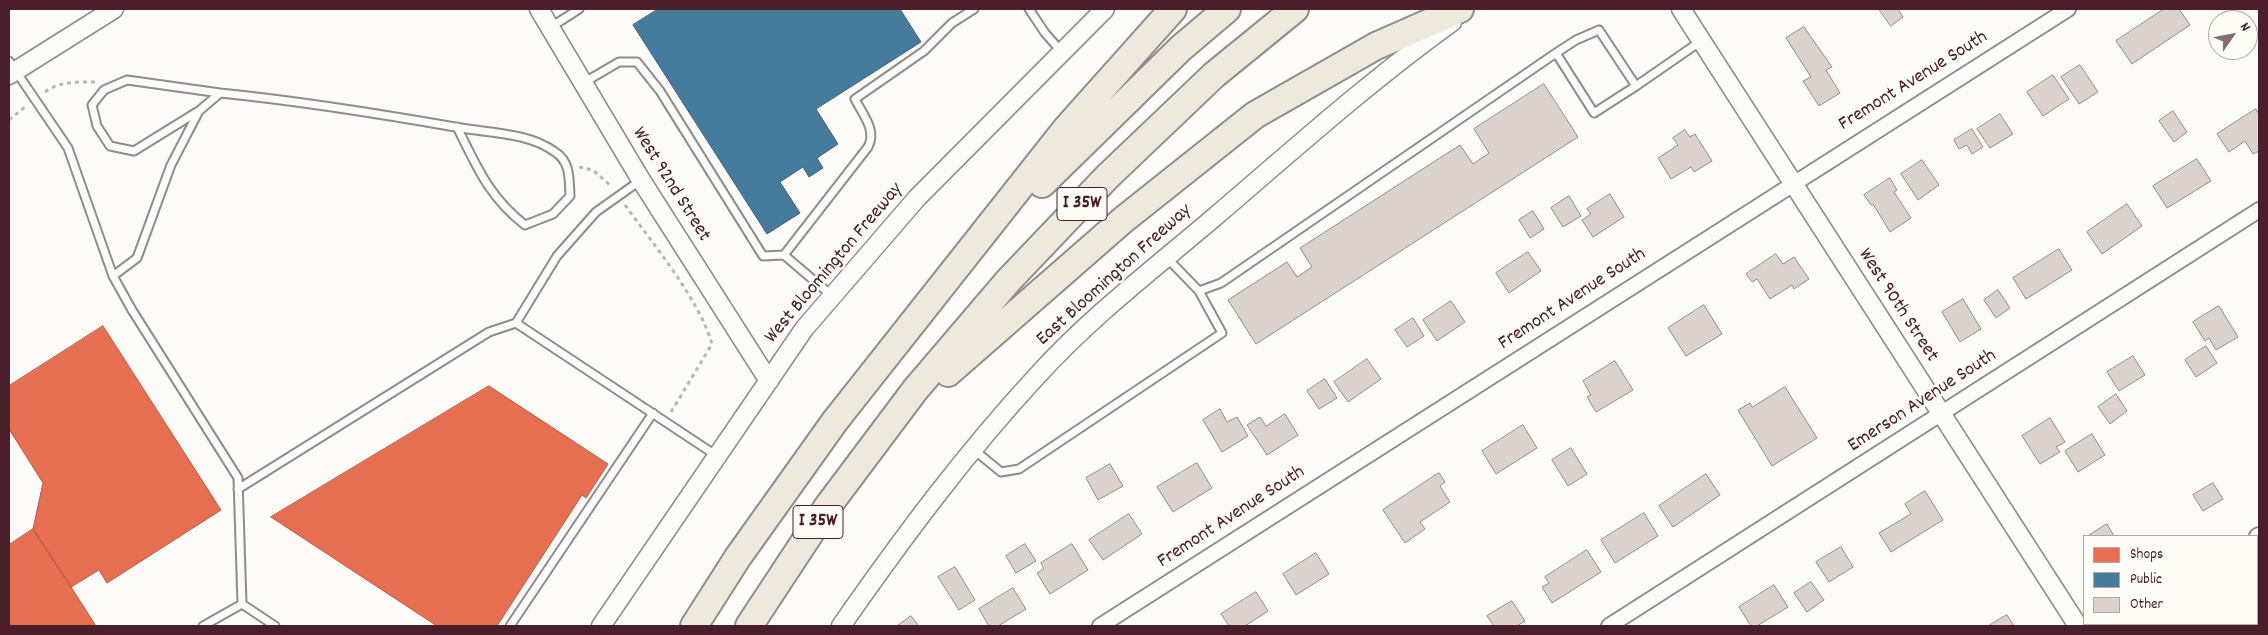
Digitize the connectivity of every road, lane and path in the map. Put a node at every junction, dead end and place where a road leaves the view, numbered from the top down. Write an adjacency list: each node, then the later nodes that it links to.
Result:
1 (114, 9): 18 (street)
2 (539, 9): 14 (street, West 92nd Street)
3 (579, 9): 14 (lane)
4 (974, 9): 32 (lane)
5 (1029, 9): 16 (lane)
6 (1105, 9): 16 (street, West Bloomington Freeway)
7 (1173, 9): 35 (highway)
8 (1227, 9): 35 (highway, I 35W)
9 (1295, 9): 43 (highway, I 35W)
10 (1460, 9): 43 (highway)
11 (1470, 9): 33 (street, East Bloomington Freeway)
12 (1681, 9): 15 (street, West 90th Street)
13 (2068, 9): 29 (street, Fremont Avenue South)
14 (550, 27): 20 (street, West 92nd Street)
15 (1702, 41): 21 (lane); 29 (street, West 90th Street)
16 (1061, 52): 37 (street, West Bloomington Freeway)
17 (1556, 53): 21 (lane); 21 (lane); 36 (lane)
18 (11, 69): 23 (lane)
19 (99, 83): 23 (path)
20 (582, 83): 28 (street, West 92nd Street); 32 (lane)
21 (1636, 86)
22 (220, 93): 24 (lane); 24 (lane); 26 (lane)
23 (35, 100): 25 (path); 34 (lane)
24 (198, 111): 34 (lane)
25 (9, 120)
26 (457, 127): 26 (lane)
27 (577, 166): 30 (path)
28 (641, 180): 30 (lane); 39 (street, West 92nd Street)
29 (1793, 183): 41 (street, West 90th Street); 55 (street, Fremont Avenue South)
30 (618, 196): 38 (lane); 42 (path)
31 (2259, 210): 41 (street, Emerson Avenue South)
32 (784, 255): 37 (lane)
33 (1166, 258): 36 (lane); 44 (street, East Bloomington Freeway)
34 (113, 276): 46 (lane)
35 (946, 280): 52 (highway, I 35W)
36 (1198, 291): 44 (lane)
37 (832, 296): 39 (street, West Bloomington Freeway)
38 (516, 323): 40 (lane); 46 (lane)
39 (769, 381): 45 (street, West Bloomington Freeway)
40 (653, 413): 42 (lane); 50 (lane)
41 (1942, 414): 56 (street, Emerson Avenue South); 57 (street, West 90th Street)
42 (665, 421): 45 (lane)
43 (892, 421): 53 (highway, I 35W)
44 (972, 448): 54 (street, East Bloomington Freeway)
45 (717, 456): 51 (street, West Bloomington Freeway)
46 (238, 489): 47 (lane)
47 (242, 604): 48 (lane); 49 (lane)
48 (203, 626)
49 (275, 626)
50 (510, 626)
51 (601, 626)
52 (694, 626)
53 (749, 626)
54 (840, 626)
55 (1100, 626)
56 (1609, 626)
57 (2078, 626)

